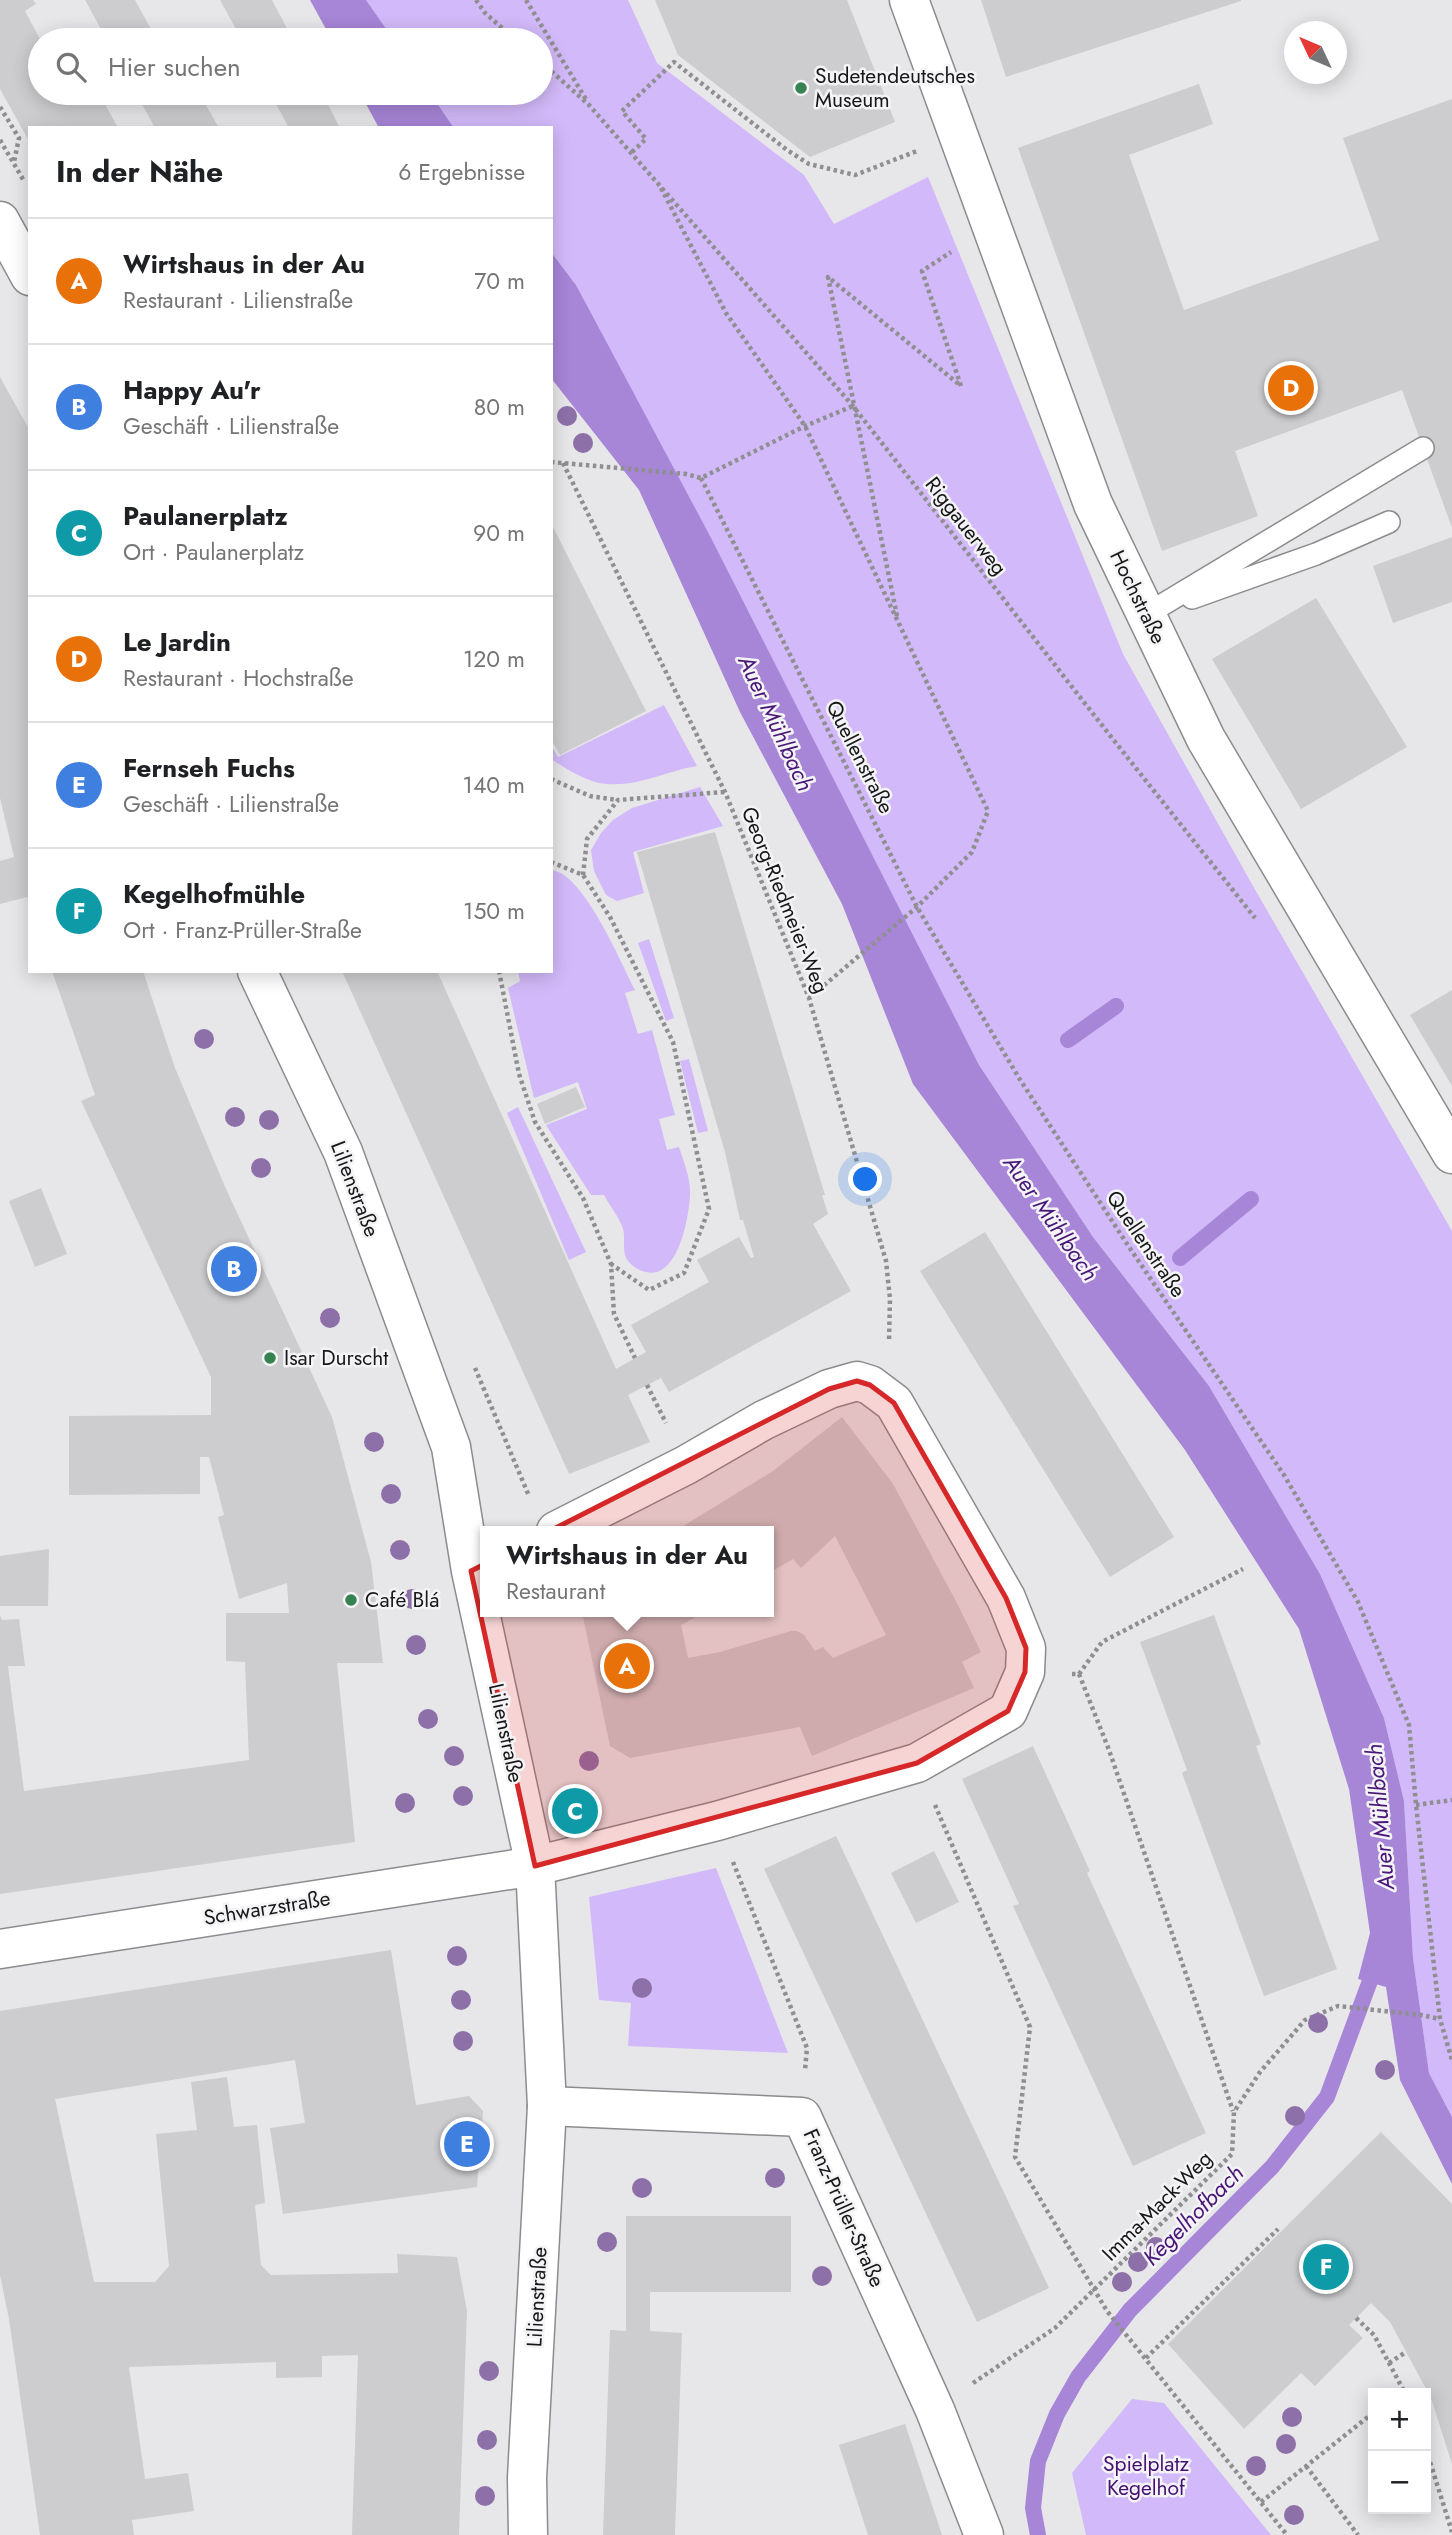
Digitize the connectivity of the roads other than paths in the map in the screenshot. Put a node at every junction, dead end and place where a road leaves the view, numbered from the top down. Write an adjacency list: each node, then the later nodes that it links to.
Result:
1 (909, 0): 6 (street, Hochstraße)
2 (0, 221): 3 (street)
3 (28, 272)
4 (1423, 448): 6 (lane)
5 (1389, 522): 6 (lane)
6 (1147, 614): 8 (street, Hochstraße)
7 (258, 973): 10 (street, Lilienstraße)
8 (1452, 1154)
9 (566, 1526): 12 (street, Schwarzstraße)
10 (478, 1567)
11 (487, 1617): 12 (street, Lilienstraße)
12 (534, 1866): 13 (street, Schwarzstraße); 14 (street, Lilienstraße)
13 (0, 1949)
14 (547, 2106): 15 (street, Lilienstraße); 16 (street, Franz-Prüller-Straße)
15 (528, 2535)
16 (984, 2535)

